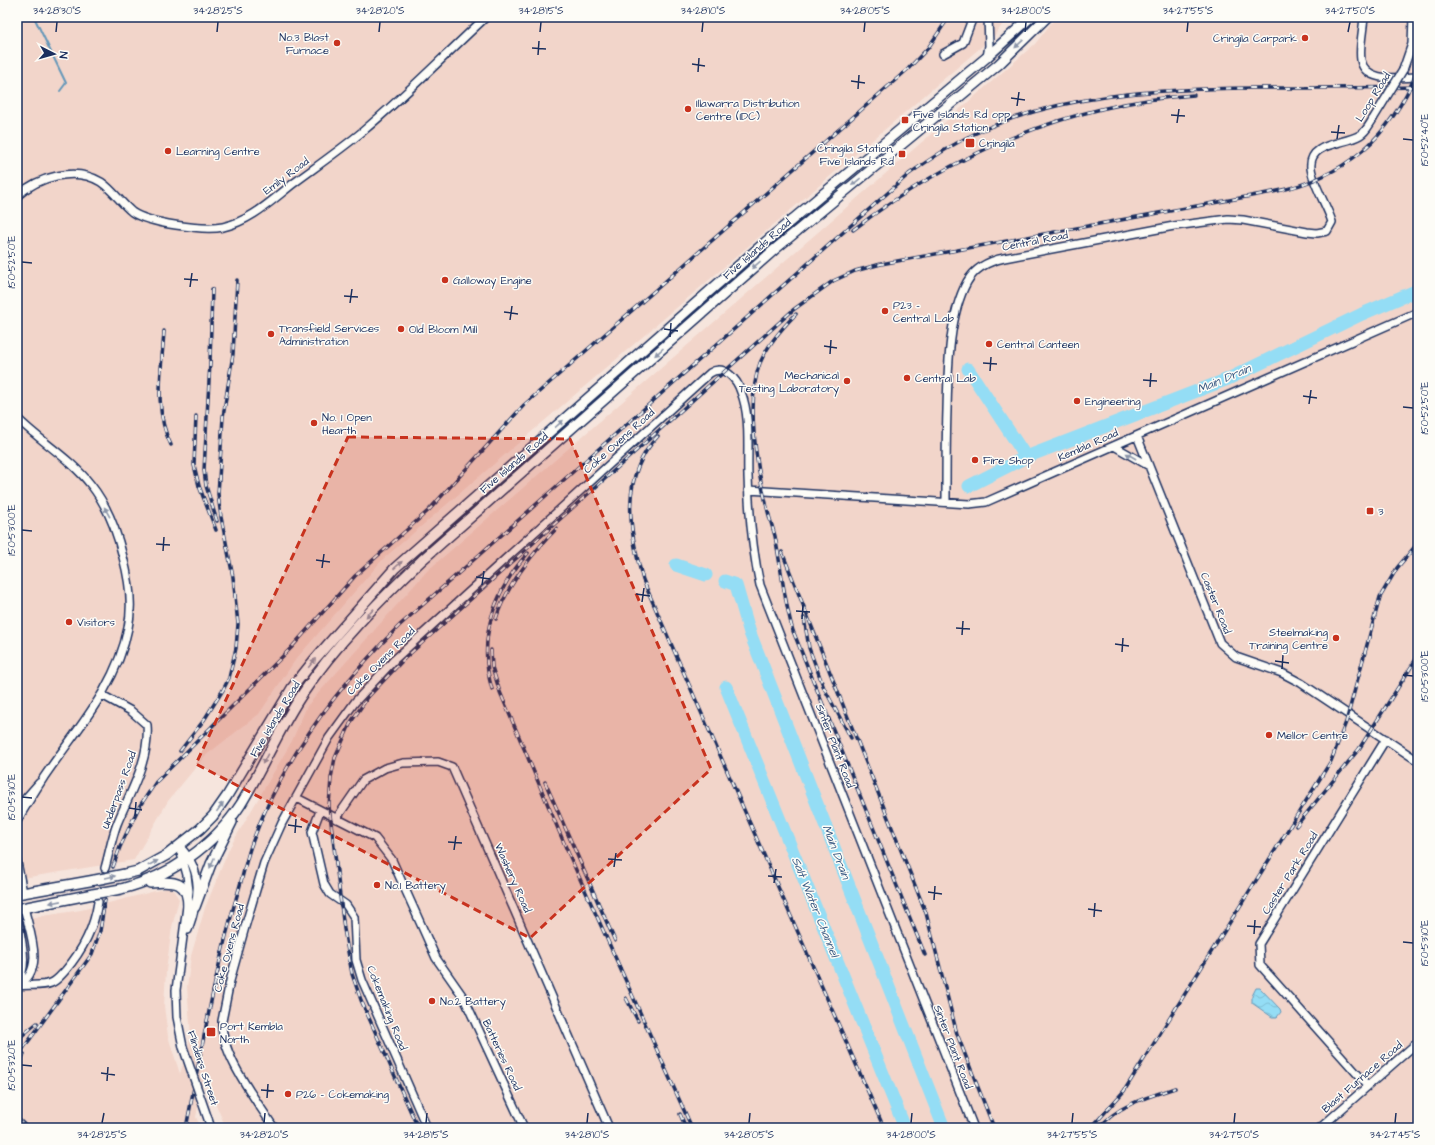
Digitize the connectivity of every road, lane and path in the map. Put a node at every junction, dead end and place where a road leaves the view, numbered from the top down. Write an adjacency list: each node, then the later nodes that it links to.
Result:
1 (486, 17): 11 (street, Emily Road)
2 (973, 17): 8 (street)
3 (988, 17): 9 (street)
4 (1032, 17): 9 (main road, Five Islands Road)
5 (1047, 17): 26 (main road, Five Islands Road, one-way to 26)
6 (1364, 17): 10 (street)
7 (1413, 17): 12 (street, Loop Road, bridge)
8 (943, 54)
9 (987, 57): 31 (main road, Five Islands Road, one-way to 9)
10 (1418, 77)
11 (17, 196)
12 (1332, 225): 20 (street, Central Road)
13 (1418, 312): 16 (street, Kembla Road)
14 (717, 370): 19 (street, Sinter Plant Road); 25 (street, Coke Ovens Road)
15 (17, 418): 21 (street, one-way to 15)
16 (1137, 436): 17 (street, Kembla Road); 18 (street, Caster Road)
17 (1114, 446): 18 (street, one-way to 17); 20 (street, Kembla Road)
18 (1149, 466): 22 (street, Caster Road)
19 (748, 490): 20 (street, Kembla Road); 51 (street, Sinter Plant Road)
20 (946, 502)
21 (102, 695): 24 (street); 34 (street, Underpass Road)
22 (1386, 739): 23 (street, Caster Road); 43 (street, Caster Park Road)
23 (1418, 761)
24 (43, 778): 27 (street); 30 (street)
25 (297, 798): 28 (street, Batteries Road); 47 (street, Coke Ovens Road)
26 (241, 803): 32 (main road, Five Islands Road); 39 (main road, one-way to 39)
27 (17, 808)
28 (320, 811): 29 (street, Batteries Road); 48 (street, Cokemaking Road)
29 (336, 819): 49 (street, Batteries Road); 50 (street, Washery Road)
30 (17, 820)
31 (179, 846): 32 (street); 36 (main road, Five Islands Road, one-way to 31, bridge)
32 (186, 860): 35 (main road, Five Islands Road); 39 (street, Flinders Street)
33 (17, 862): 36 (street)
34 (105, 868)
35 (142, 883): 37 (main road, Five Islands Road, bridge); 39 (main road)
36 (20, 893)
37 (95, 898): 38 (main road, Five Islands Road, one-way to 38); 41 (street)
38 (20, 908): 41 (street)
39 (191, 909): 46 (street, Flinders Street, bridge)
40 (17, 915): 41 (street)
41 (17, 985)
42 (1417, 1045): 43 (street, Blast Furnace Road)
43 (1368, 1086): 52 (street, Blast Furnace Road)
44 (17, 1122): 45 (street)
45 (23, 1128)
46 (211, 1128)
47 (274, 1128)
48 (427, 1128)
49 (524, 1128)
50 (610, 1128)
51 (974, 1128)
52 (1320, 1128)

